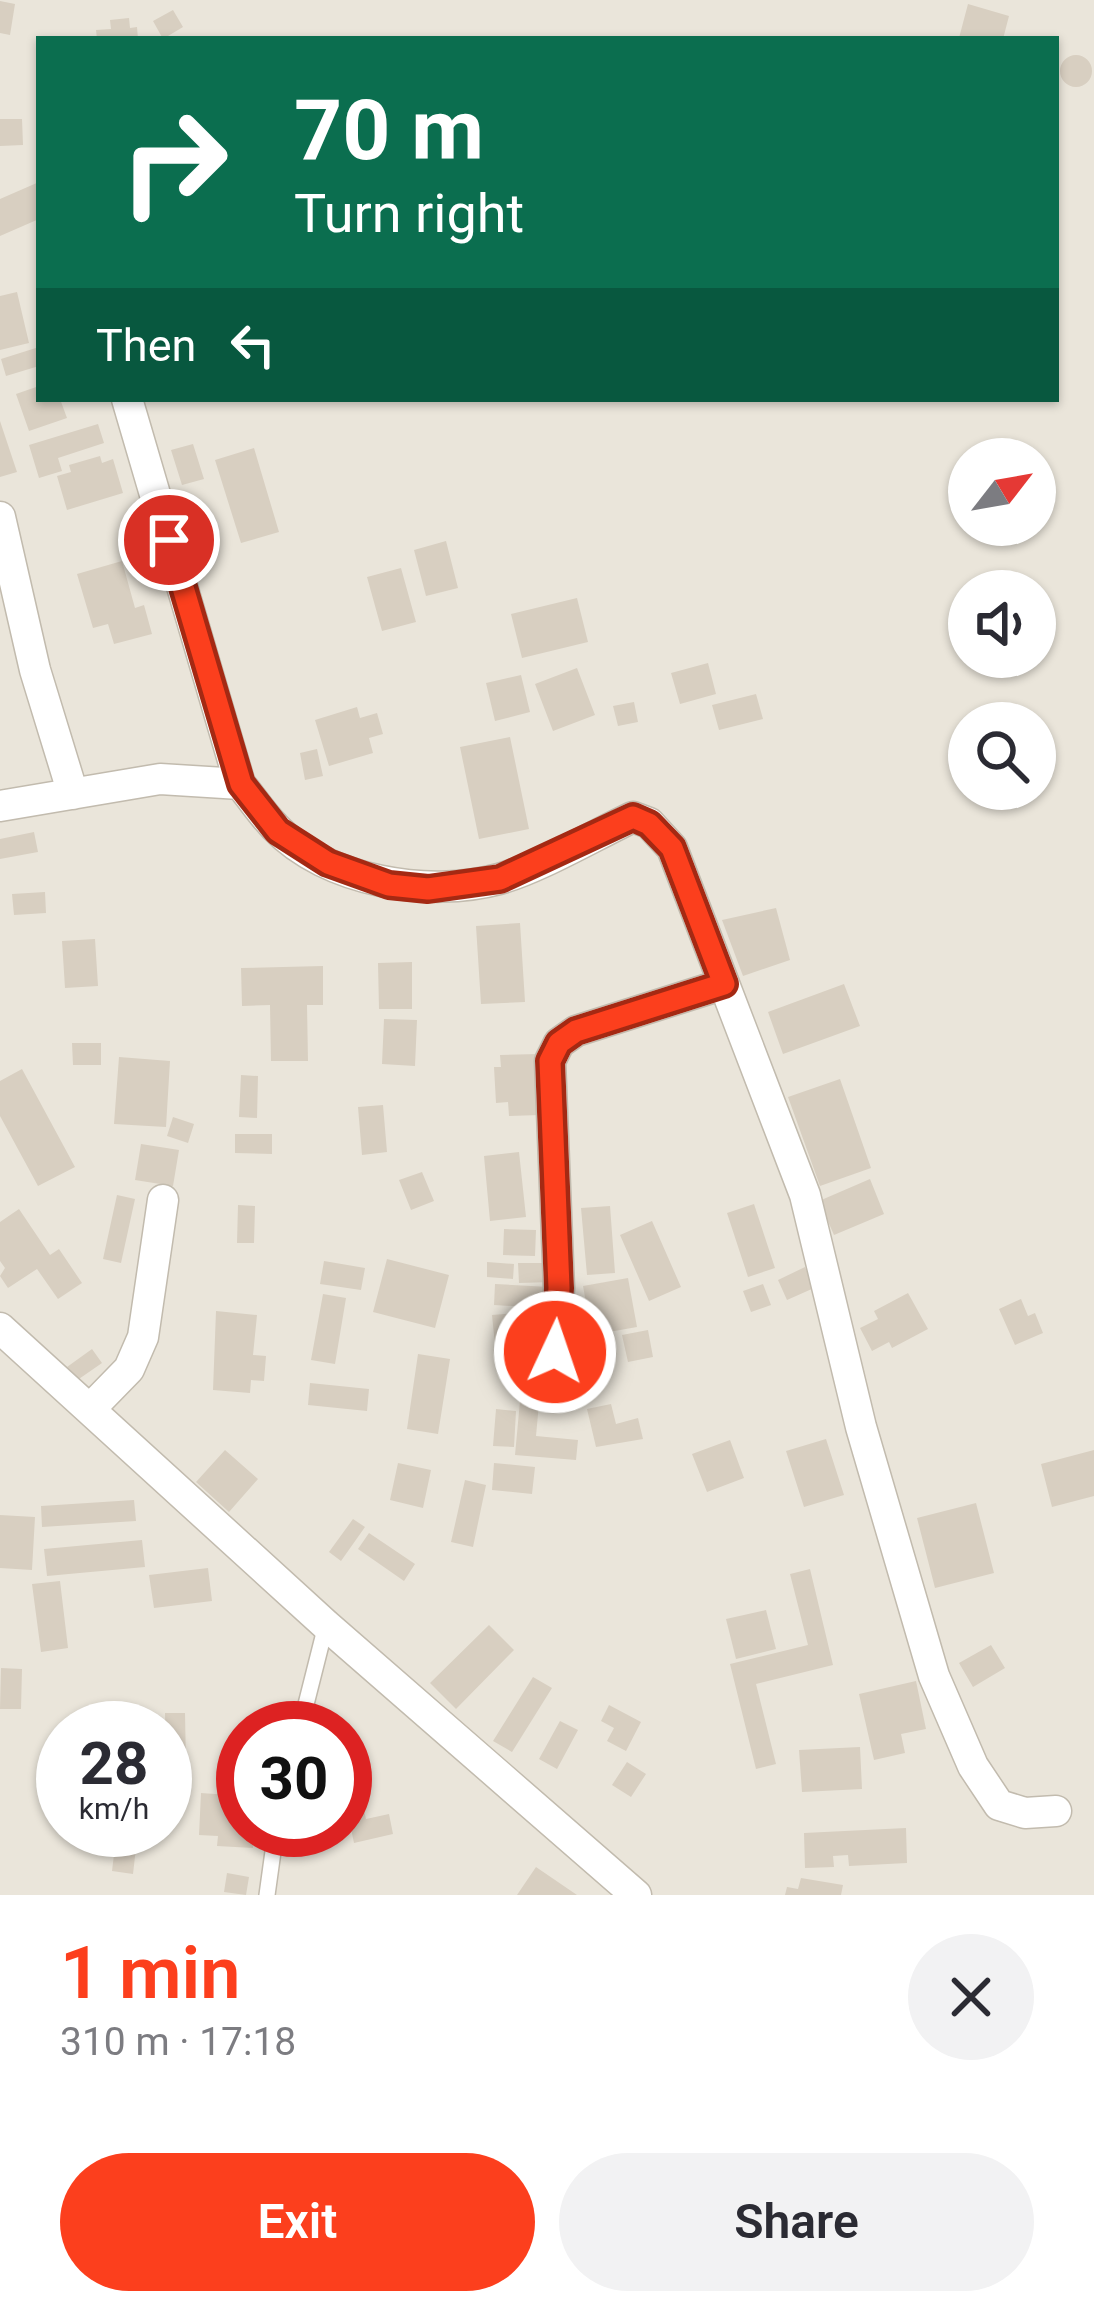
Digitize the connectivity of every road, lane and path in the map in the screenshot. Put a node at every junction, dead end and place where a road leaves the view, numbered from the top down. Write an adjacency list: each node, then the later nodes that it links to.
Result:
1 (128, 402): 3 (street)
2 (0, 518): 4 (street)
3 (241, 784): 4 (street); 6 (street)
4 (73, 794): 5 (street)
5 (0, 806)
6 (724, 984): 9 (street); 13 (street)
7 (163, 1200): 10 (street)
8 (0, 1328): 10 (street)
9 (555, 1352)
10 (90, 1409): 11 (street)
11 (326, 1624): 12 (lane); 16 (street)
12 (307, 1701)
13 (1056, 1810)
14 (272, 1857): 15 (lane)
15 (267, 1895)
16 (636, 1895)

